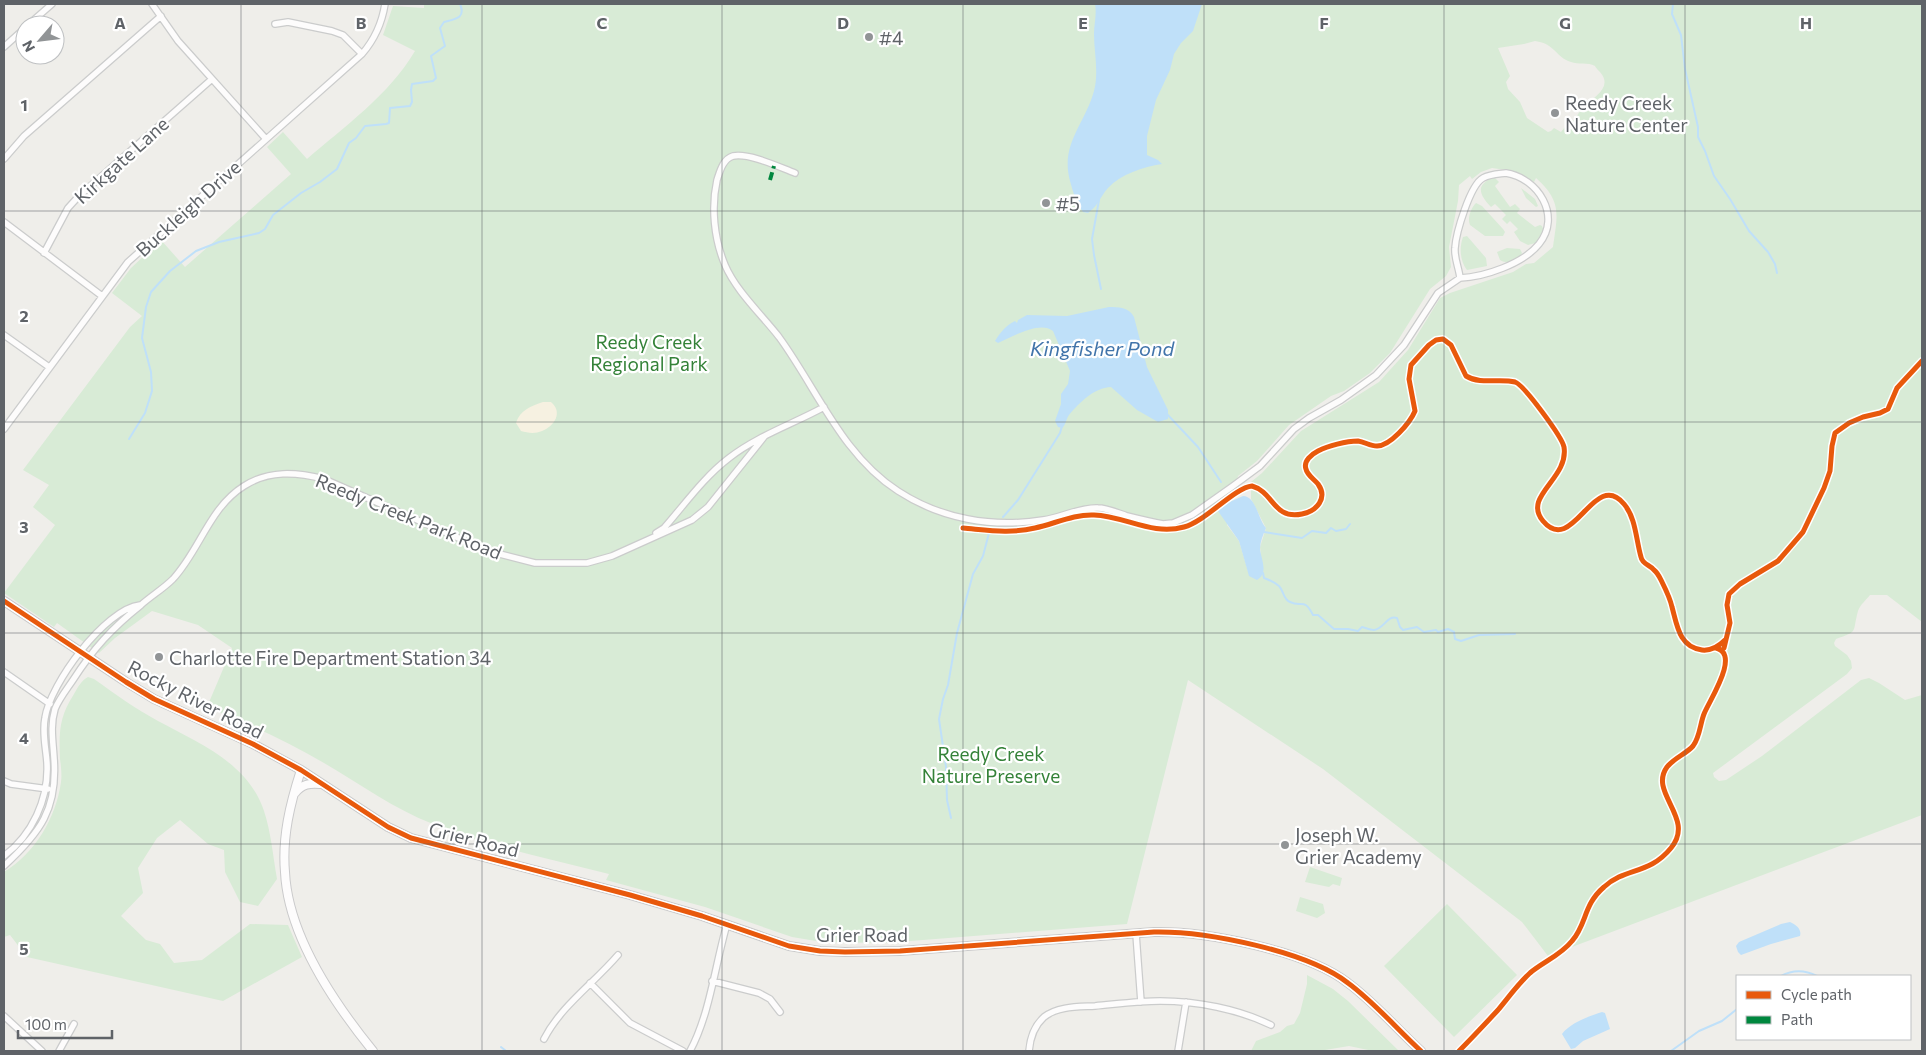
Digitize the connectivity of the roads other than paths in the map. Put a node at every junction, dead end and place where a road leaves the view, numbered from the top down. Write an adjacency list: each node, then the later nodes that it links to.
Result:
1 (52, 4): 4 (street)
2 (152, 4): 5 (street)
3 (385, 4): 9 (street, Buckleigh Drive)
4 (39, 15)
5 (161, 16): 10 (street); 12 (street)
6 (276, 24): 9 (street)
7 (15, 37): 8 (street)
8 (4, 47)
9 (362, 54): 11 (street, Buckleigh Drive)
10 (212, 79): 11 (street); 15 (street, Kirkgate Lane)
11 (266, 139): 17 (street, Buckleigh Drive)
12 (4, 159)
13 (795, 173): 20 (street)
14 (4, 222): 15 (street)
15 (44, 252): 17 (street)
16 (1460, 278): 16 (street); 20 (street)
17 (102, 296): 19 (street, Buckleigh Drive)
18 (4, 335): 19 (street)
19 (49, 367): 21 (street, Buckleigh Drive)
20 (824, 407): 22 (street, Reedy Creek Park Road)
21 (4, 429)
22 (764, 437): 23 (street, Reedy Creek Park Road); 23 (street, Reedy Creek Park Road)
23 (642, 543): 25 (street, Reedy Creek Park Road)
24 (4, 601): 26 (street, Rocky River Road)
25 (140, 605): 26 (street, Reedy Creek Park Road); 27 (street, Reedy Creek Park Road)
26 (80, 652): 27 (street, Rocky River Road); 29 (street, Reedy Creek Park Road)
27 (88, 657): 30 (street, Reedy Creek Park Road); 31 (street, Rocky River Road)
28 (4, 672): 29 (street)
29 (49, 703): 30 (street); 34 (street, Reedy Creek Park Road)
30 (55, 708): 35 (street)
31 (301, 770): 33 (street, Grier Road); 36 (street)
32 (4, 781): 34 (street)
33 (323, 785): 36 (street); 39 (street, Grier Road)
34 (46, 789): 35 (street); 37 (street, Reedy Creek Park Road)
35 (54, 790): 38 (street)
36 (293, 796): 53 (street)
37 (4, 856)
38 (4, 866)
39 (727, 924): 40 (street, Grier Road); 42 (street)
40 (1136, 934): 44 (street); 58 (street, Grier Road)
41 (618, 956): 43 (street)
42 (712, 981): 46 (street); 55 (street)
43 (590, 983): 50 (street); 54 (street)
44 (1141, 1002): 45 (street); 56 (street)
45 (1186, 1002): 49 (street); 57 (street)
46 (780, 1012)
47 (4, 1016): 51 (street)
48 (74, 1024): 52 (street)
49 (1271, 1025)
50 (544, 1039)
51 (42, 1051)
52 (59, 1051)
53 (373, 1051)
54 (683, 1051)
55 (690, 1051)
56 (1029, 1051)
57 (1178, 1051)
58 (1421, 1051)

